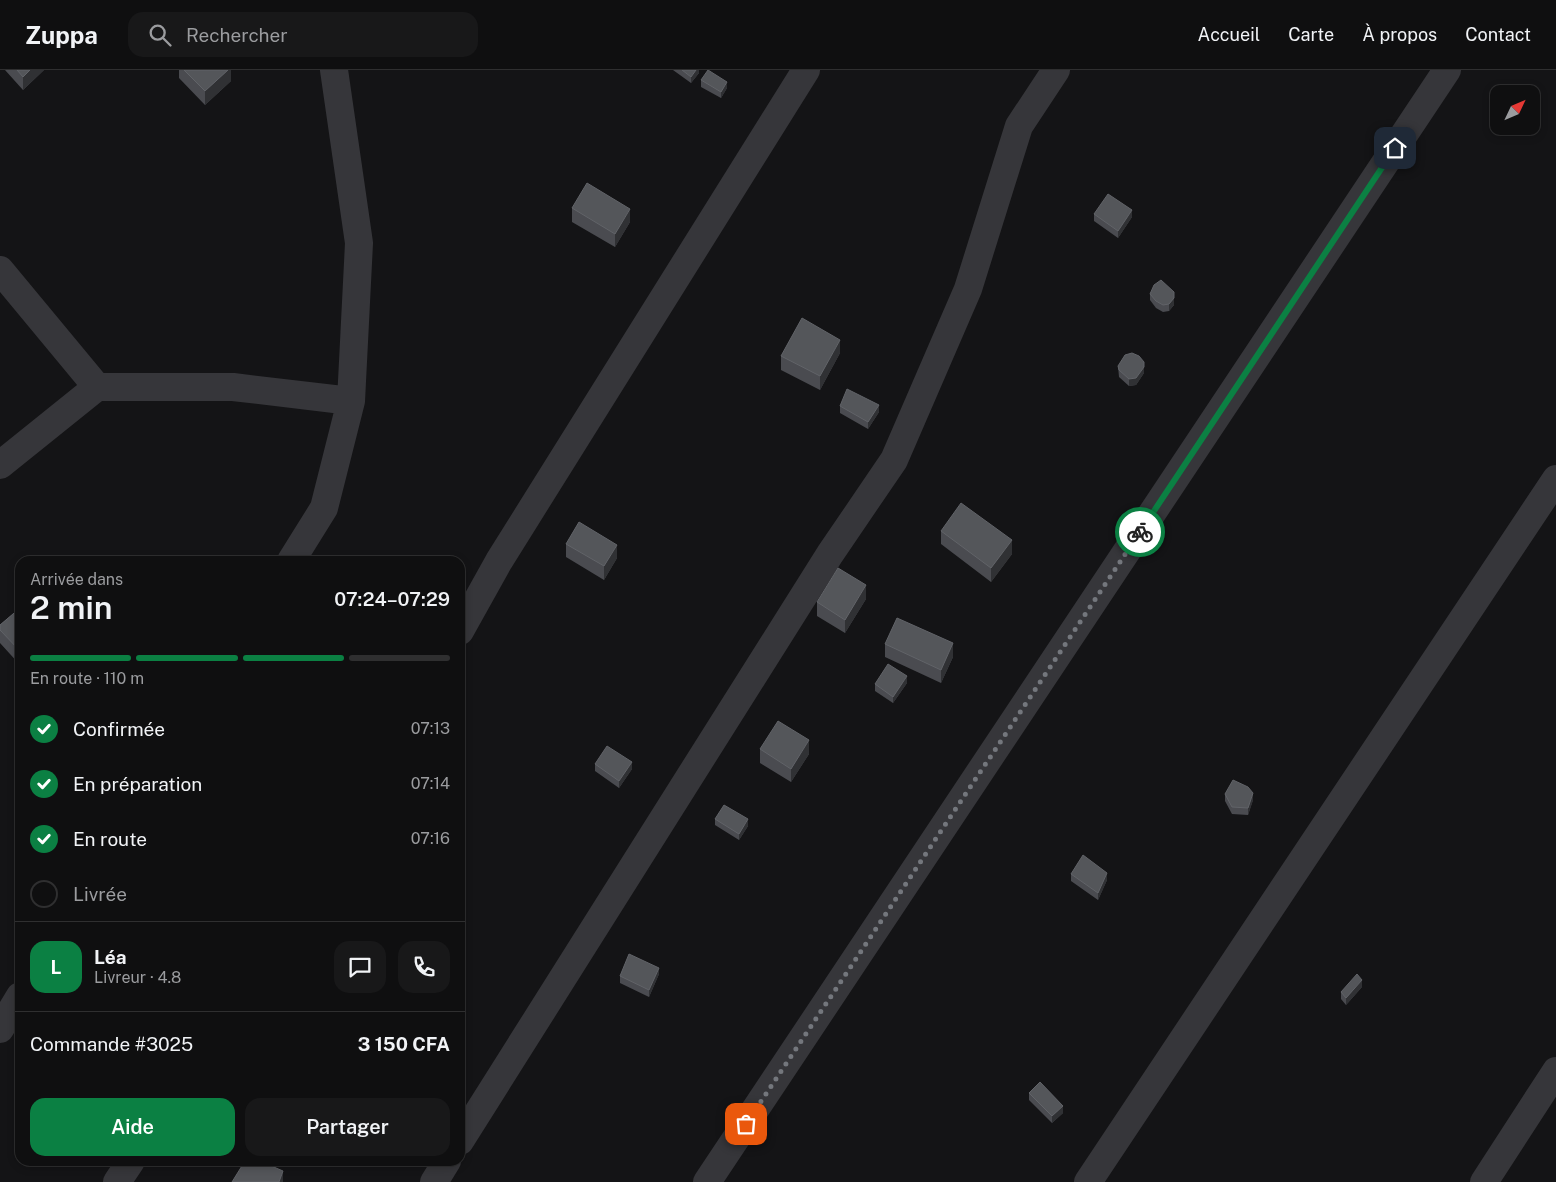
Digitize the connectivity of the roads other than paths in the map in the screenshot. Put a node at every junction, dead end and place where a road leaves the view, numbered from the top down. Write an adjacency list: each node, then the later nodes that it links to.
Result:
1 (334, 70): 7 (street)
2 (806, 70): 11 (street)
3 (1056, 70): 15 (street)
4 (1447, 70): 20 (street)
5 (0, 270): 6 (street)
6 (98, 387): 7 (street); 8 (street)
7 (351, 402): 10 (street)
8 (0, 465)
9 (1556, 479): 21 (street)
10 (294, 556)
11 (465, 622)
12 (15, 1004): 13 (street)
13 (0, 1029)
14 (1556, 1071): 22 (street)
15 (465, 1133)
16 (128, 1166): 18 (street)
17 (445, 1166): 19 (street)
18 (117, 1182)
19 (434, 1182)
20 (707, 1182)
21 (1088, 1182)
22 (1484, 1182)

